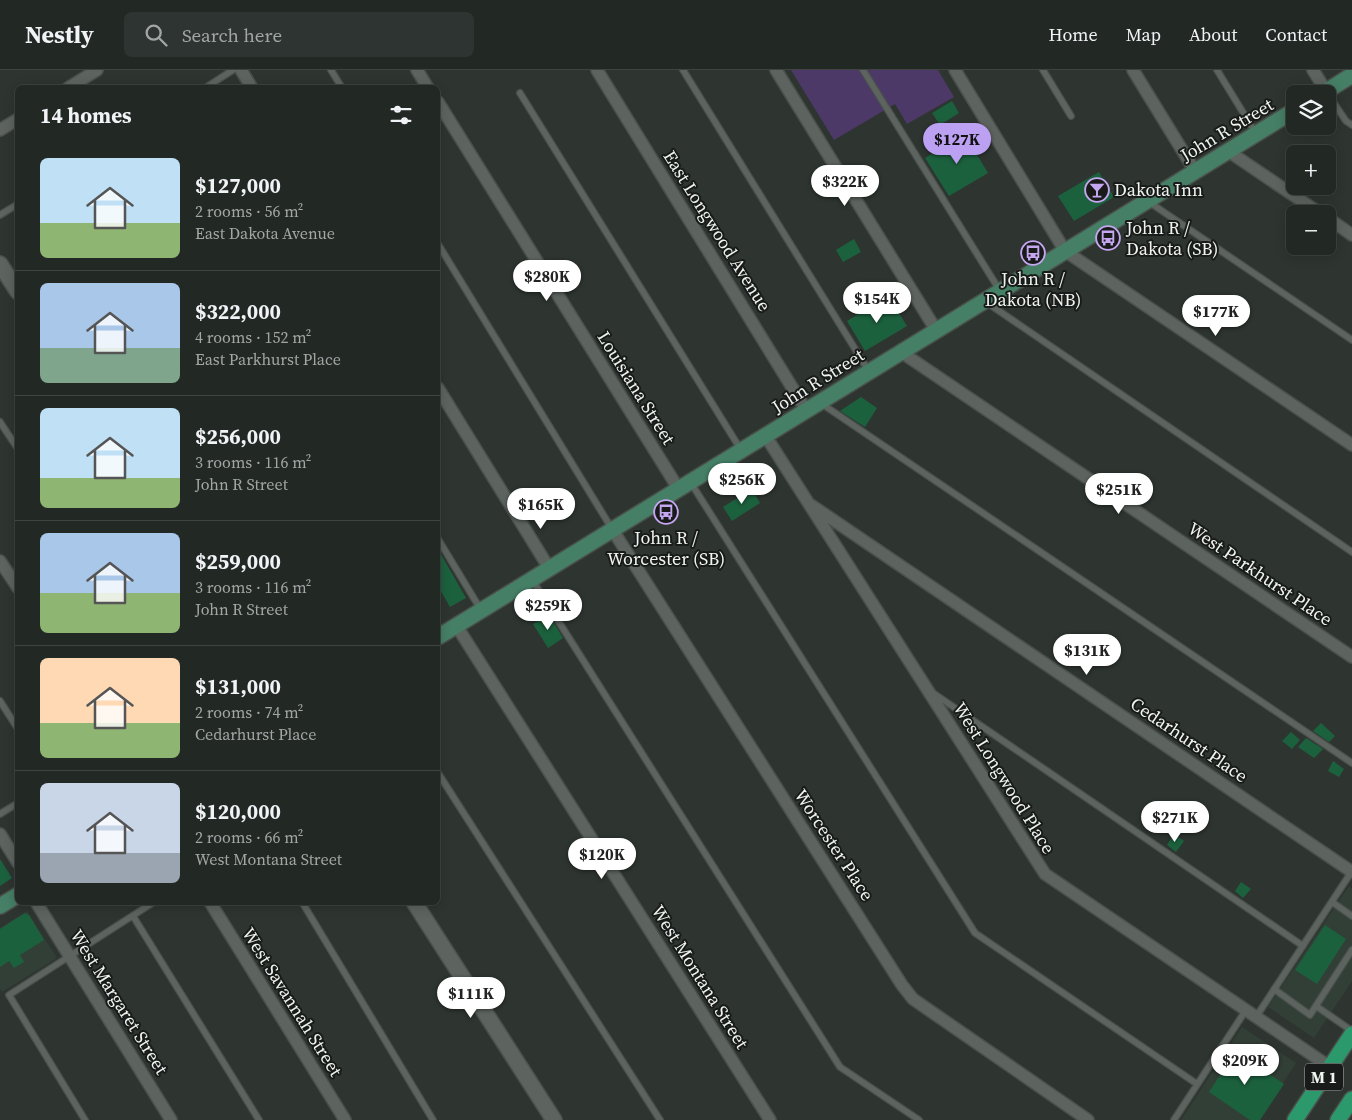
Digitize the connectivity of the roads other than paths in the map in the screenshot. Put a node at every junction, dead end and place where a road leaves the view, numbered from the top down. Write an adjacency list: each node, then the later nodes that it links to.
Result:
1 (97, 70): 16 (street)
2 (233, 70): 17 (lane)
3 (241, 70): 18 (street)
4 (331, 70): 19 (lane)
5 (417, 70): 20 (street)
6 (598, 70): 51 (street, East Longwood Avenue)
7 (683, 70): 49 (lane)
8 (776, 70): 46 (street)
9 (863, 70): 44 (lane)
10 (954, 70): 41 (street)
11 (1043, 70): 26 (lane)
12 (1133, 70): 33 (street)
13 (1217, 70): 31 (lane)
14 (1313, 70): 21 (street)
15 (1352, 75): 22 (main road)
16 (74, 85)
17 (210, 85)
18 (250, 85)
19 (340, 85)
20 (426, 85)
21 (1320, 85)
22 (1336, 85)
23 (520, 93): 56 (lane)
24 (440, 105): 57 (street, Louisiana Street)
25 (1336, 108): 29 (lane)
26 (1071, 116)
27 (1286, 116): 31 (main road, John R Street)
28 (15, 121): 30 (street)
29 (1352, 125)
30 (0, 130)
31 (1256, 134): 32 (main road, John R Street)
32 (1228, 151): 33 (main road, John R Street); 35 (street)
33 (1195, 171): 34 (main road, John R Street)
34 (1147, 200): 41 (main road, John R Street); 47 (lane)
35 (1308, 205)
36 (15, 206): 37 (lane)
37 (0, 215)
38 (1336, 224): 39 (street)
39 (1352, 235)
40 (440, 247): 59 (lane)
41 (1065, 251): 44 (main road, John R Street); 55 (street)
42 (0, 264): 43 (street)
43 (15, 287)
44 (1000, 291): 45 (main road, John R Street)
45 (984, 301): 46 (main road, John R Street); 61 (lane)
46 (936, 330): 48 (main road, John R Street)
47 (1352, 340)
48 (901, 352): 49 (main road, John R Street); 69 (street, West Parkhurst Place)
49 (869, 372): 51 (main road, John R Street)
50 (440, 391): 63 (street)
51 (813, 406): 53 (main road, John R Street); 73 (lane)
52 (0, 422): 54 (lane)
53 (765, 435): 56 (main road, John R Street); 58 (street, West Longwood Place)
54 (15, 444)
55 (1352, 445)
56 (740, 450): 57 (main road, John R Street)
57 (684, 485): 59 (main road, John R Street); 100 (lane)
58 (808, 502): 70 (street, West Longwood Place); 79 (street, Cedarhurst Place)
59 (612, 529): 63 (main road, John R Street); 111 (street, Worcester Place)
60 (440, 542): 66 (lane)
61 (1352, 552)
62 (0, 560): 65 (street)
63 (549, 568): 64 (main road, John R Street)
64 (532, 578): 66 (main road, John R Street); 110 (lane)
65 (15, 583)
66 (481, 610): 67 (main road, John R Street)
67 (456, 625): 68 (main road, John R Street); 109 (street, West Montana Street)
68 (440, 636)
69 (1352, 657)
70 (926, 688): 90 (lane); 95 (street, West Longwood Place)
71 (0, 701): 72 (lane)
72 (15, 724)
73 (1352, 763)
74 (440, 775): 108 (lane)
75 (15, 805): 76 (lane)
76 (0, 814)
77 (0, 834): 78 (street)
78 (15, 858)
79 (1352, 871): 81 (lane)
80 (15, 897): 87 (main road)
81 (1332, 902): 89 (lane); 90 (lane)
82 (38, 905): 92 (street, West Margaret Street)
83 (149, 905): 88 (lane)
84 (212, 905): 105 (street, West Savannah Street)
85 (304, 905): 106 (lane)
86 (416, 905): 107 (street)
87 (0, 906)
88 (132, 916): 92 (lane); 104 (lane)
89 (1352, 916)
90 (1303, 946): 93 (lane)
91 (1352, 950): 94 (lane)
92 (70, 956): 102 (lane); 103 (street, West Margaret Street)
93 (1274, 989): 94 (lane); 96 (lane)
94 (1316, 1006): 97 (lane)
95 (1246, 1010): 96 (street, West Longwood Place); 100 (lane)
96 (1256, 1017): 99 (street, West Longwood Place)
97 (1352, 1032): 99 (main road, M 1)
98 (1352, 1050): 99 (main road)
99 (1330, 1067): 113 (main road, M 1)
100 (1197, 1084): 112 (lane)
101 (1352, 1099): 114 (main road)
102 (85, 1120)
103 (171, 1120)
104 (259, 1120)
105 (345, 1120)
106 (433, 1120)
107 (554, 1120)
108 (660, 1120)
109 (770, 1120)
110 (919, 1120)
111 (1088, 1120)
112 (1174, 1120)
113 (1295, 1120)
114 (1338, 1120)

